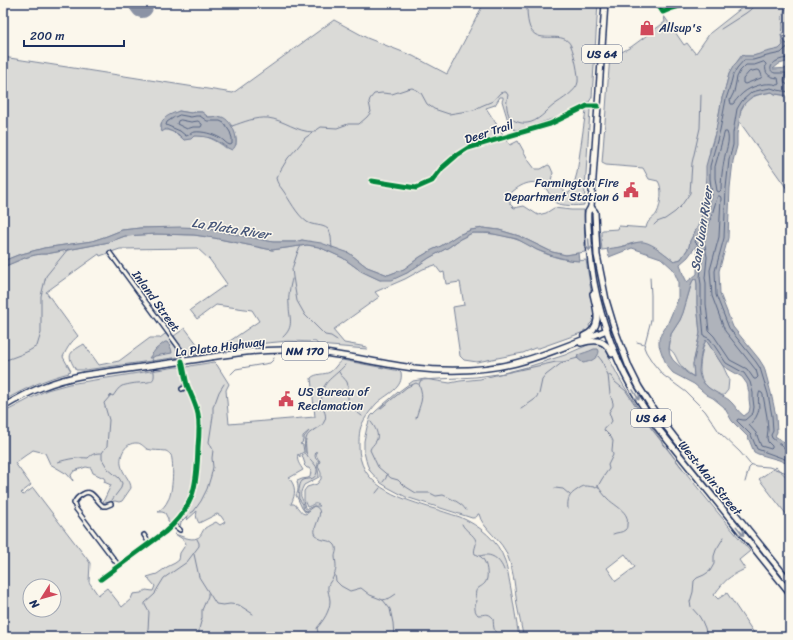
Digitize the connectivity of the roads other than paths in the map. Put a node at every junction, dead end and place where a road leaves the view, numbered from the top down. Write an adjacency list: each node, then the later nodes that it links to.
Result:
1 (605, 3): 4 (highway, West Main Street / US 64)
2 (657, 3): 3 (street)
3 (701, 3)
4 (598, 106): 5 (street, Deer Trail); 6 (highway, West Main Street / US 64)
5 (372, 181)
6 (591, 207): 8 (highway, West Main Street / US 64, one-way to 8); 9 (highway, West Main Street / US 64)
7 (110, 253): 12 (street, Inland Street)
8 (592, 266): 10 (highway, West Main Street / US 64); 11 (highway)
9 (606, 300): 10 (highway); 13 (highway, West Main Street / US 64)
10 (607, 330): 11 (highway, La Plata Highway / NM 170); 13 (highway); 14 (highway, West Main Street / US 64)
11 (561, 348): 12 (highway, La Plata Highway / NM 170); 14 (highway)
12 (184, 361): 15 (street, Inland Street); 17 (highway, La Plata Highway / NM 170)
13 (636, 381): 25 (highway, West Main Street / US 64)
14 (629, 382): 26 (highway, West Main Street / US 64, one-way to 26)
15 (188, 386): 16 (street); 19 (street, Inland Street)
16 (182, 388)
17 (3, 407)
18 (111, 504): 23 (street)
19 (173, 525): 20 (street); 22 (street, Inland Street)
20 (180, 530)
21 (144, 535): 22 (street)
22 (149, 543): 23 (street, Inland Street)
23 (119, 566): 24 (street, Inland Street)
24 (101, 579)
25 (790, 582)
26 (790, 593)

